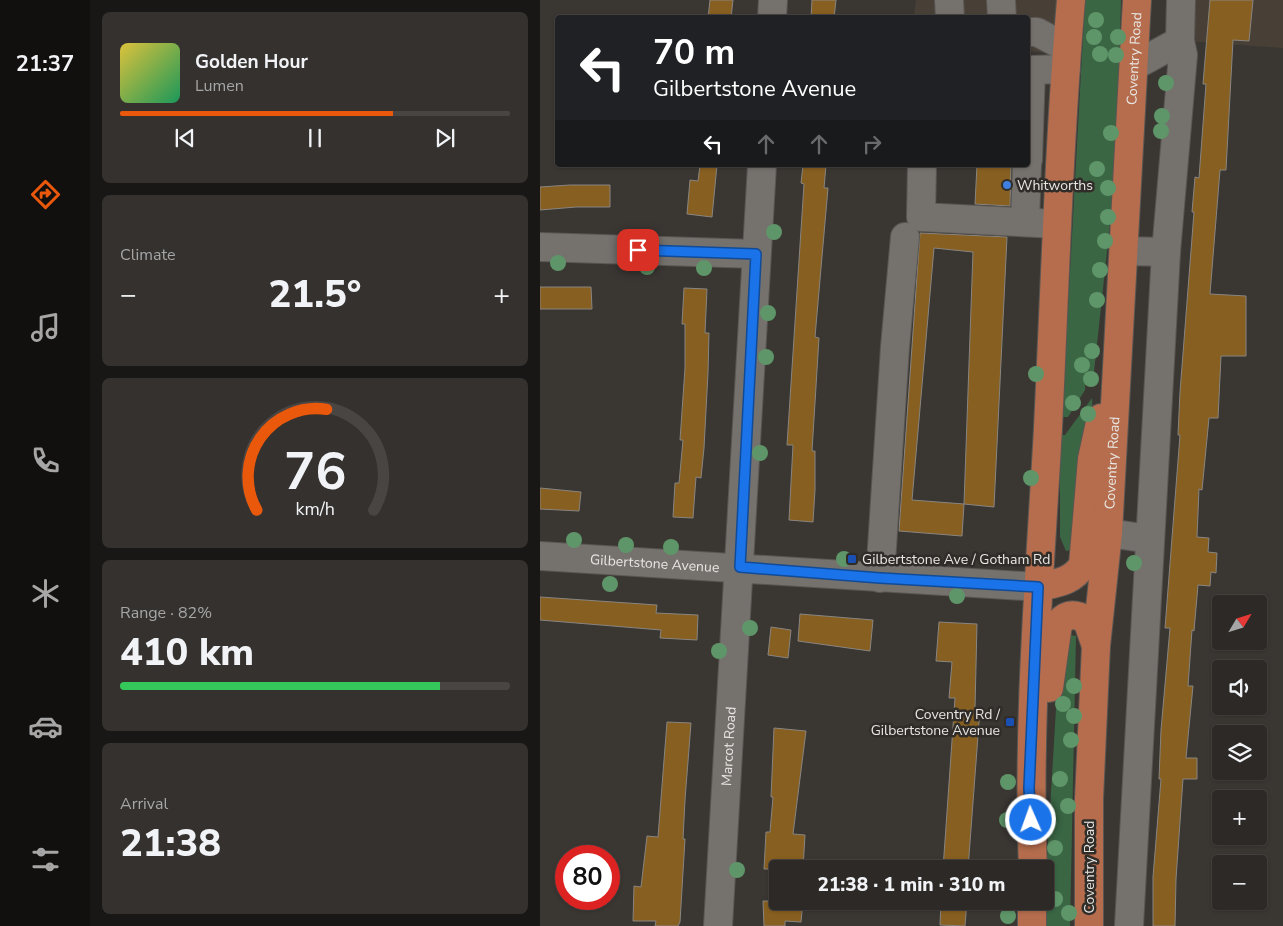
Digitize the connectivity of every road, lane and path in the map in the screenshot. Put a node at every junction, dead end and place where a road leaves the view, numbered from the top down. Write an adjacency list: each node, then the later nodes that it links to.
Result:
1 (773, 0): 6 (street)
2 (949, 0): 7 (street)
3 (1072, 0): 10 (highway)
4 (1137, 0): 11 (highway, Coventry Road)
5 (1181, 0): 9 (street)
6 (772, 15)
7 (950, 15)
8 (1030, 32): 10 (street)
9 (1180, 41): 11 (street); 21 (street)
10 (1067, 58): 12 (street); 17 (highway)
11 (1134, 66): 20 (highway, Coventry Road)
12 (1030, 100)
13 (762, 167): 22 (street, Marcot Road)
14 (922, 167): 16 (street)
15 (1027, 167): 16 (street)
16 (1025, 222): 17 (street)
17 (1057, 224): 29 (highway)
18 (905, 237): 28 (street)
19 (540, 247): 22 (street)
20 (1124, 251): 21 (street); 23 (highway, Coventry Road)
21 (1166, 252): 25 (street)
22 (756, 254): 27 (street, Marcot Road)
23 (1116, 396): 24 (highway, Coventry Road); 29 (highway)
24 (1108, 533): 25 (street); 30 (highway, Coventry Road)
25 (1150, 539): 37 (street)
26 (540, 556): 27 (street, Gilbertstone Avenue)
27 (740, 567): 28 (street, Gilbertstone Avenue); 34 (street, Marcot Road)
28 (880, 578): 29 (street, Gilbertstone Avenue)
29 (1038, 587): 31 (highway)
30 (1096, 646): 31 (highway); 36 (highway, Coventry Road)
31 (1029, 788): 32 (highway)
32 (1033, 860)
33 (1032, 910): 35 (highway)
34 (718, 926)
35 (1032, 926)
36 (1089, 926)
37 (1129, 926)

